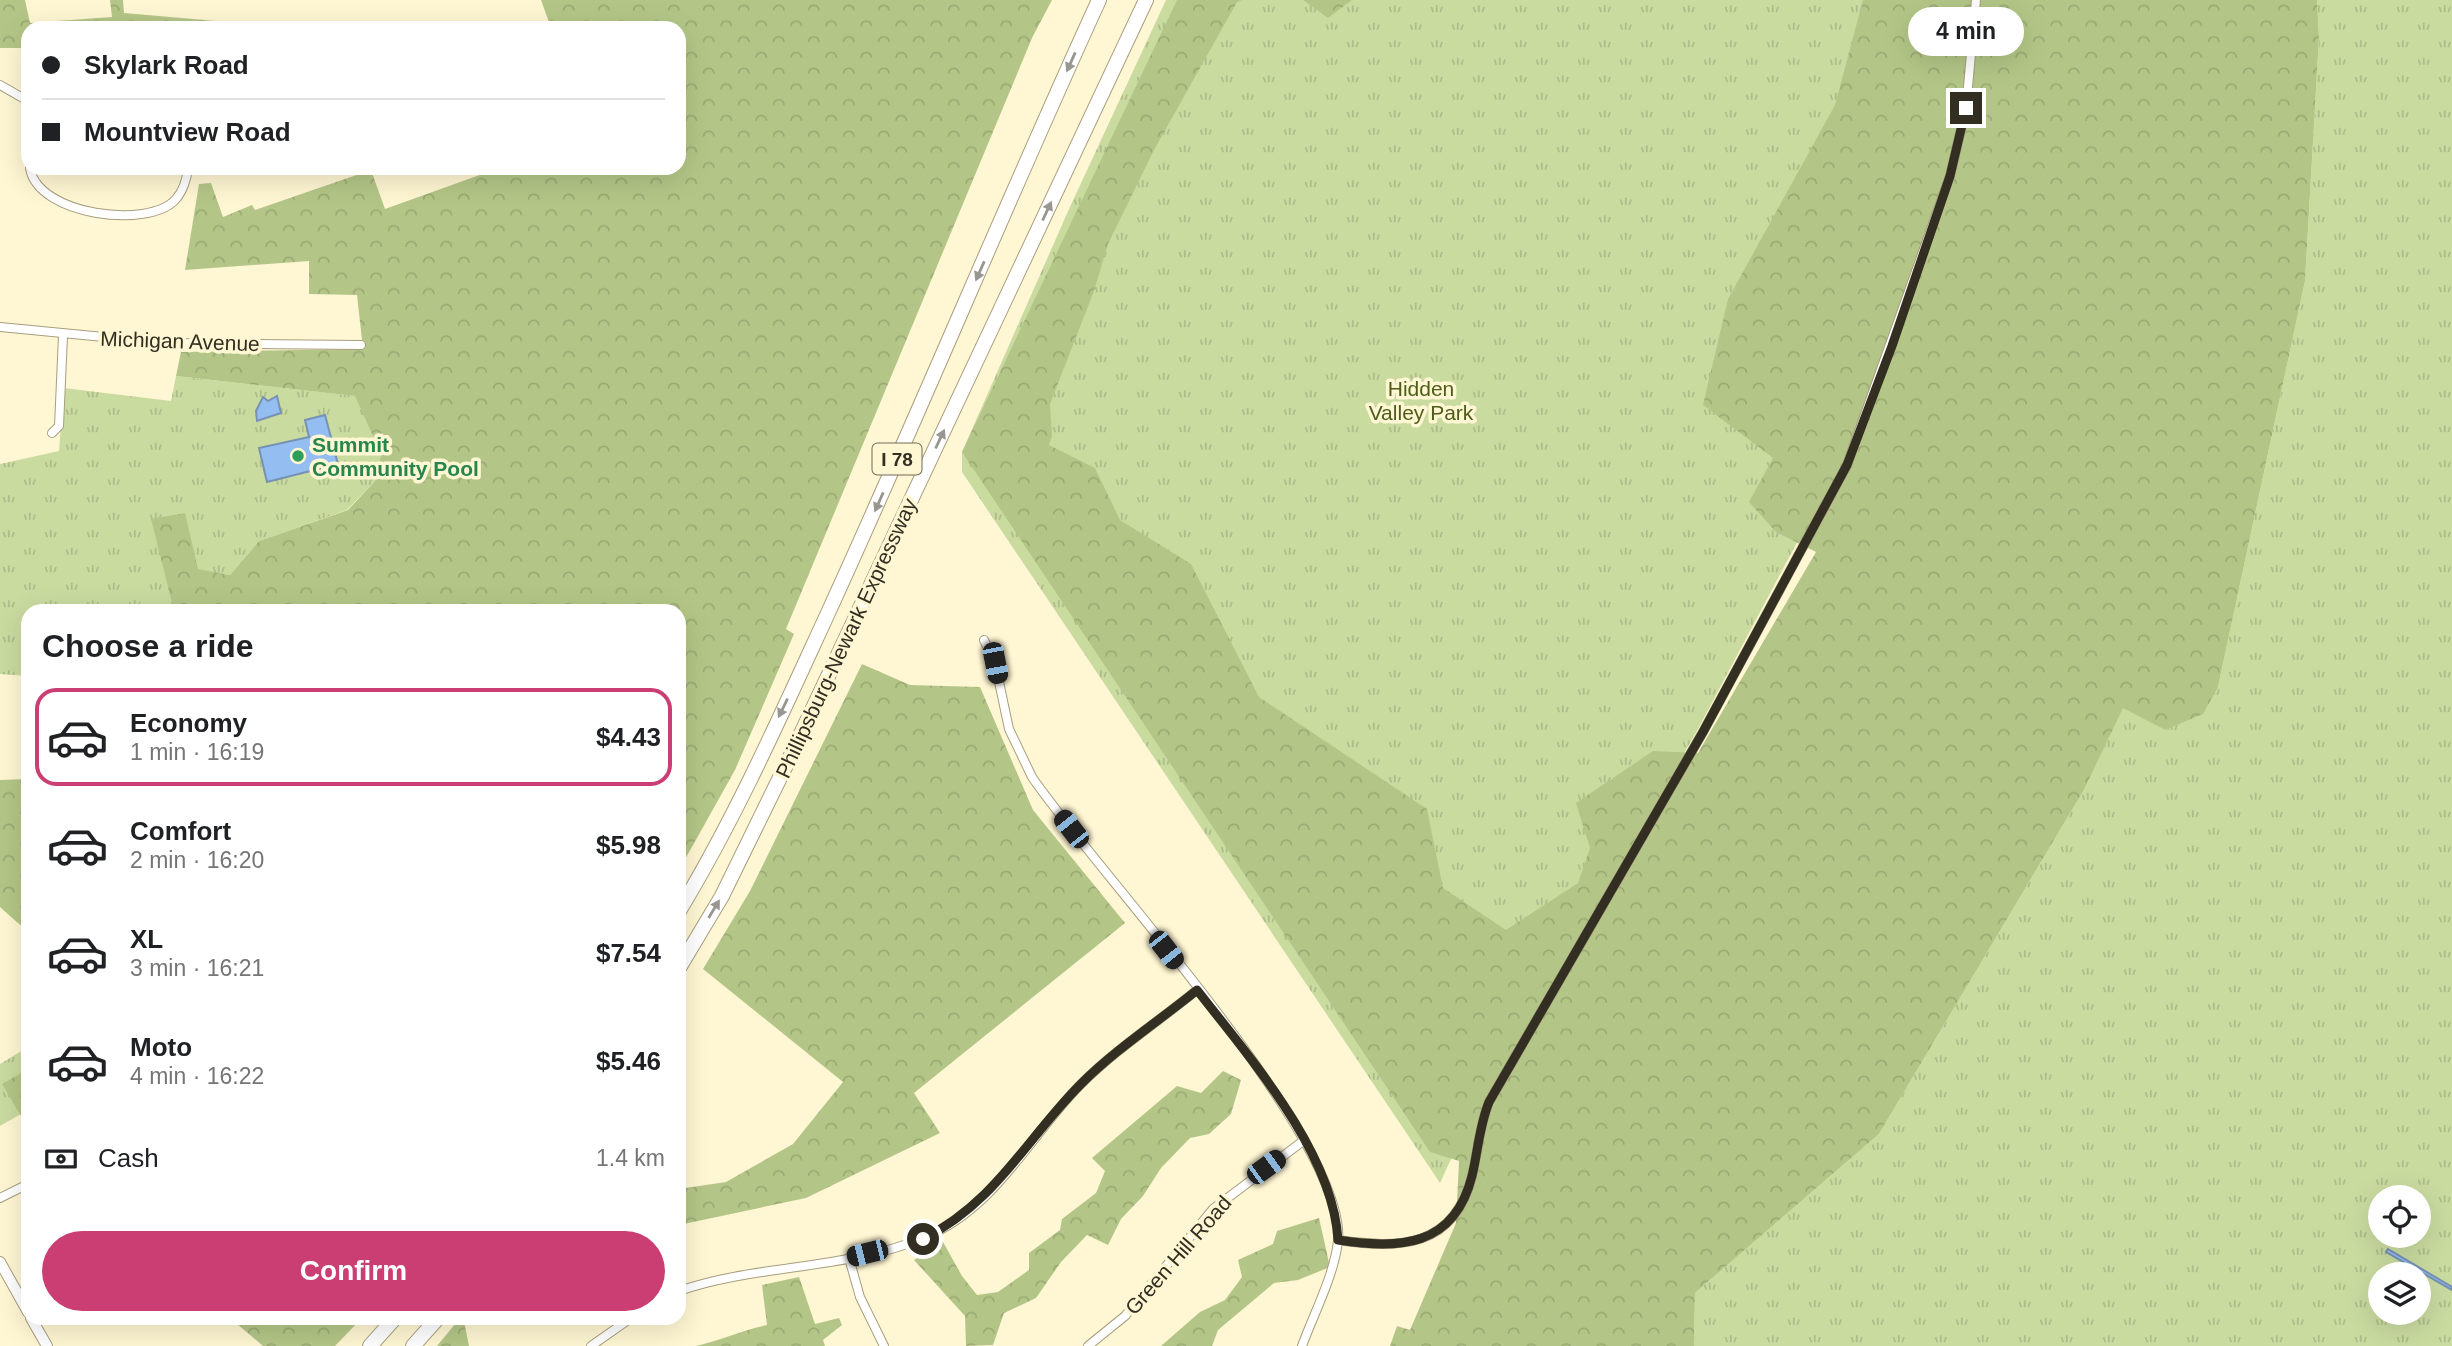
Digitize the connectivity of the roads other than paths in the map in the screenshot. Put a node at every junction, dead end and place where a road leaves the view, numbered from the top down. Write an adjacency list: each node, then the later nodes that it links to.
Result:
1 (1099, 0): 13 (highway, Phillipsburg-Newark Expressway / I 78, one-way to 13)
2 (1146, 0): 14 (highway, Phillipsburg-Newark Expressway / I 78, one-way to 2)
3 (1976, 0): 19 (street)
4 (0, 85): 5 (street)
5 (21, 98)
6 (31, 175): 7 (street)
7 (185, 175)
8 (0, 327): 9 (street, Michigan Avenue)
9 (63, 335): 10 (street, Michigan Avenue); 11 (street)
10 (361, 345)
11 (52, 433)
12 (984, 640): 15 (street)
13 (686, 899)
14 (686, 956)
15 (1197, 990): 16 (street); 20 (street)
16 (1303, 1141): 19 (street); 33 (street, Green Hill Road)
17 (21, 1188): 18 (street)
18 (0, 1198)
19 (1338, 1240): 34 (street)
20 (849, 1258): 22 (street); 32 (street)
21 (0, 1262): 23 (main road)
22 (686, 1290)
23 (21, 1300)
24 (35, 1325): 28 (main road)
25 (389, 1325): 29 (highway)
26 (432, 1325): 30 (highway)
27 (621, 1325): 31 (street)
28 (47, 1346)
29 (370, 1346)
30 (413, 1346)
31 (591, 1346)
32 (884, 1346)
33 (1088, 1346)
34 (1302, 1346)

